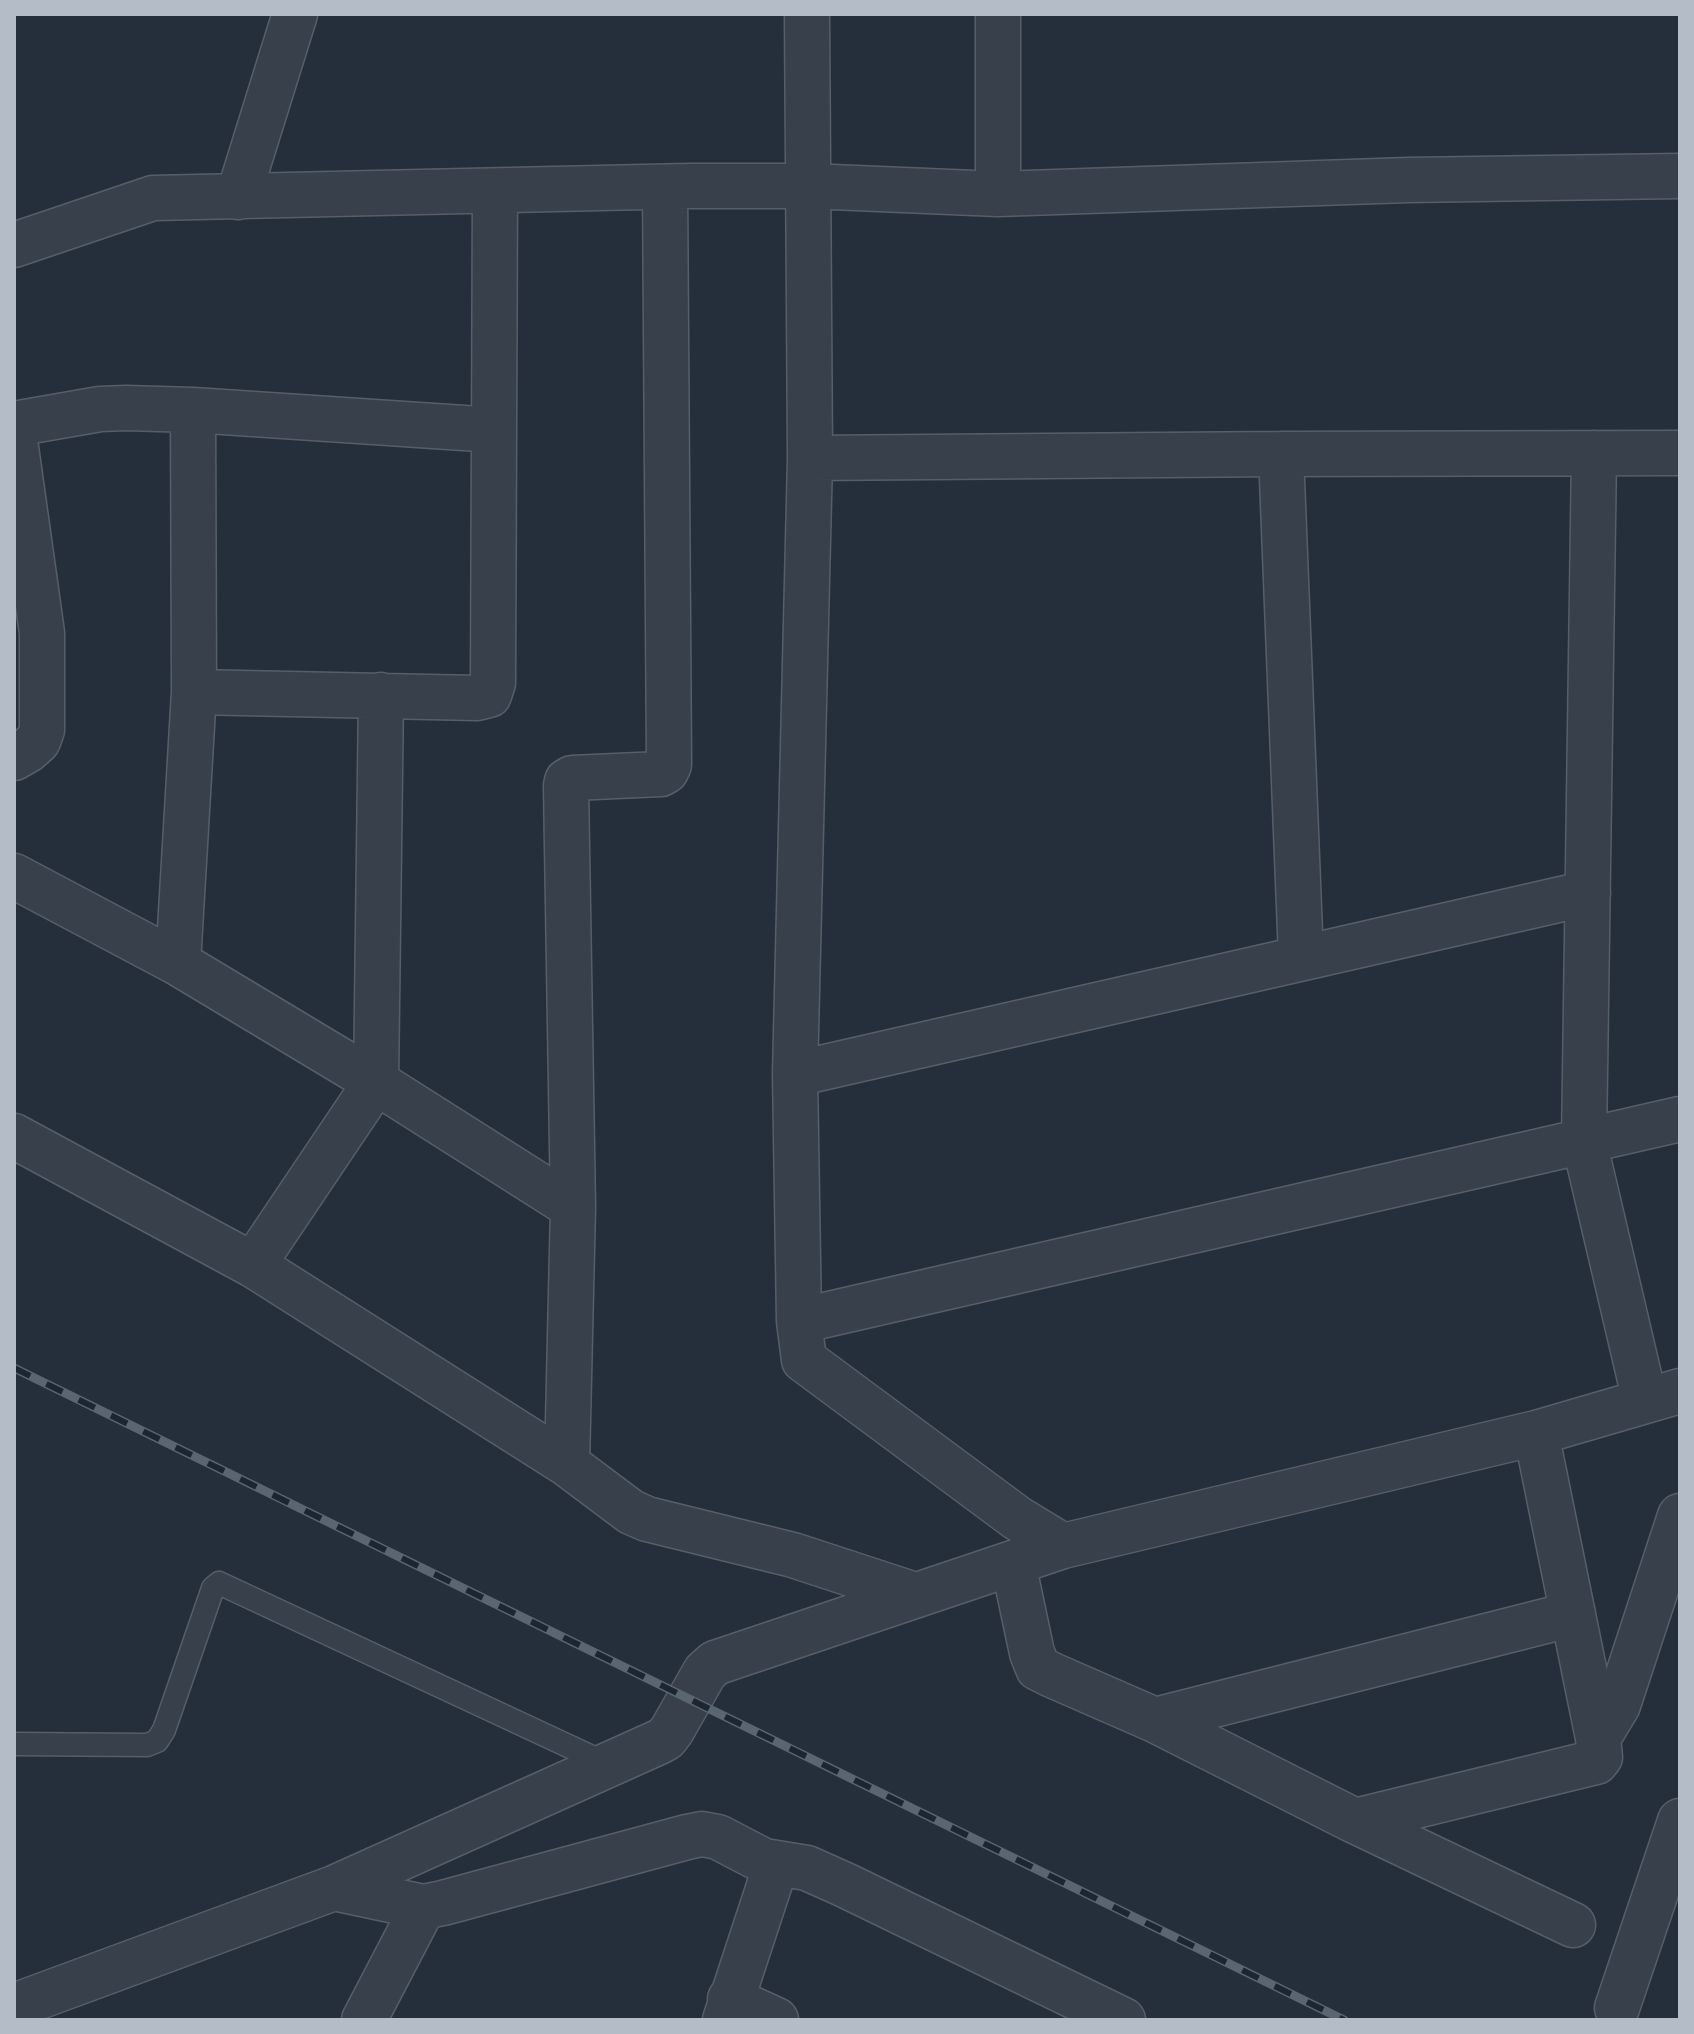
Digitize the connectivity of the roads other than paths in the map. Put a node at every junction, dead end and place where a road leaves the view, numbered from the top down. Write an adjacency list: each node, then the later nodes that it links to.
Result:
1 (295, 14): 9 (street)
2 (807, 14): 5 (street)
3 (998, 14): 8 (street)
4 (1680, 176): 8 (street)
5 (808, 186): 6 (street); 8 (street); 18 (street)
6 (665, 187): 7 (street); 32 (street)
7 (495, 191): 9 (street); 13 (street)
8 (998, 194)
9 (238, 197): 10 (street)
10 (14, 245)
11 (193, 410): 12 (street); 13 (street); 20 (street)
12 (14, 424)
13 (494, 430): 21 (street)
14 (14, 433): 19 (street)
15 (1594, 453): 16 (street); 17 (street); 24 (street)
16 (1680, 453)
17 (1281, 454): 18 (street); 25 (street)
18 (810, 458): 27 (street)
19 (28, 633): 22 (street)
20 (194, 692): 21 (street); 26 (street)
21 (381, 695): 28 (street)
22 (14, 758)
23 (14, 876): 26 (street)
24 (1588, 893): 25 (street); 31 (street)
25 (1301, 958): 27 (street)
26 (178, 963): 28 (street)
27 (795, 1074): 34 (street)
28 (376, 1082): 32 (street); 33 (street)
29 (1680, 1119): 31 (street)
30 (14, 1136): 33 (street)
31 (1584, 1141): 34 (street); 35 (street)
32 (573, 1207): 37 (street)
33 (253, 1265): 37 (street)
34 (799, 1321): 39 (street)
35 (1662, 1396): 36 (street)
36 (1536, 1433): 39 (street); 42 (street)
37 (567, 1464): 41 (street)
38 (1680, 1516): 44 (street)
39 (1063, 1546): 40 (street)
40 (1013, 1563): 41 (street); 43 (street)
41 (915, 1595): 46 (street)
42 (1573, 1614): 43 (street); 44 (street)
43 (1155, 1720): 47 (street)
44 (1598, 1738): 47 (street)
45 (14, 1744): 46 (lane)
46 (609, 1765): 50 (street)
47 (1355, 1821): 52 (street)
48 (1680, 1821): 54 (street)
49 (764, 1861): 51 (street); 55 (street); 58 (street)
50 (334, 1888): 51 (street); 53 (street)
51 (423, 1907): 56 (street)
52 (1573, 1925)
53 (14, 2006)
54 (1617, 2008)
55 (727, 2010): 57 (street)
56 (364, 2020)
57 (776, 2020)
58 (1123, 2020)

